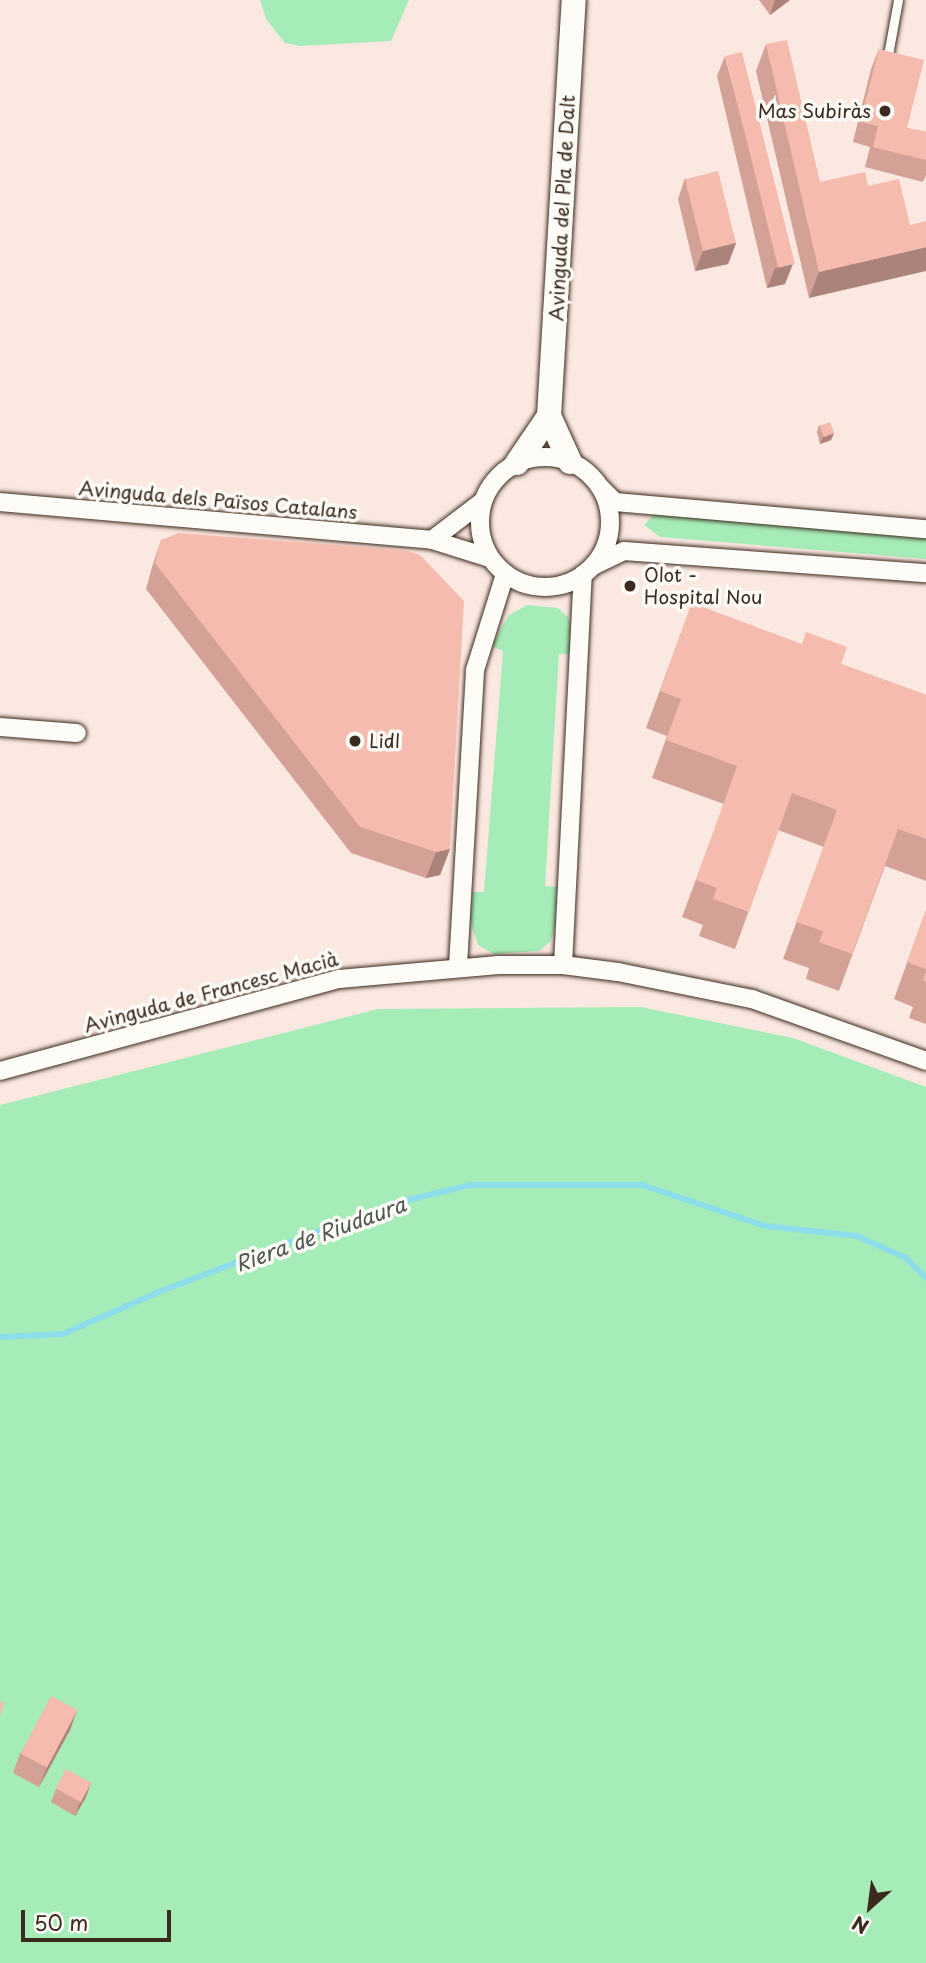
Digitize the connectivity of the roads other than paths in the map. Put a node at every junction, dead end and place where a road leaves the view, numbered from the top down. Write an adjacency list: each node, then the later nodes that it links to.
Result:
1 (574, 0): 4 (street, Avinguda del Pla de Dalt)
2 (898, 0): 3 (lane)
3 (888, 55)
4 (550, 416): 5 (street, Avinguda del Pla de Dalt); 6 (street)
5 (570, 462): 6 (street); 7 (street)
6 (517, 463): 8 (street)
7 (597, 483): 10 (street); 13 (street)
8 (483, 501): 11 (street); 12 (street)
9 (0, 502): 11 (street, Avinguda dels Països Catalans)
10 (926, 530)
11 (432, 540): 12 (street, Avinguda dels Països Catalans)
12 (491, 558): 15 (street)
13 (588, 570): 14 (street); 15 (street); 19 (street)
14 (926, 573)
15 (505, 574): 18 (street)
16 (0, 727): 17 (street)
17 (77, 733)
18 (458, 965): 19 (street, Avinguda de Francesc Macià); 21 (street, Avinguda de Francesc Macià)
19 (563, 965): 20 (street, Avinguda de Francesc Macià)
20 (926, 1061)
21 (0, 1071)

